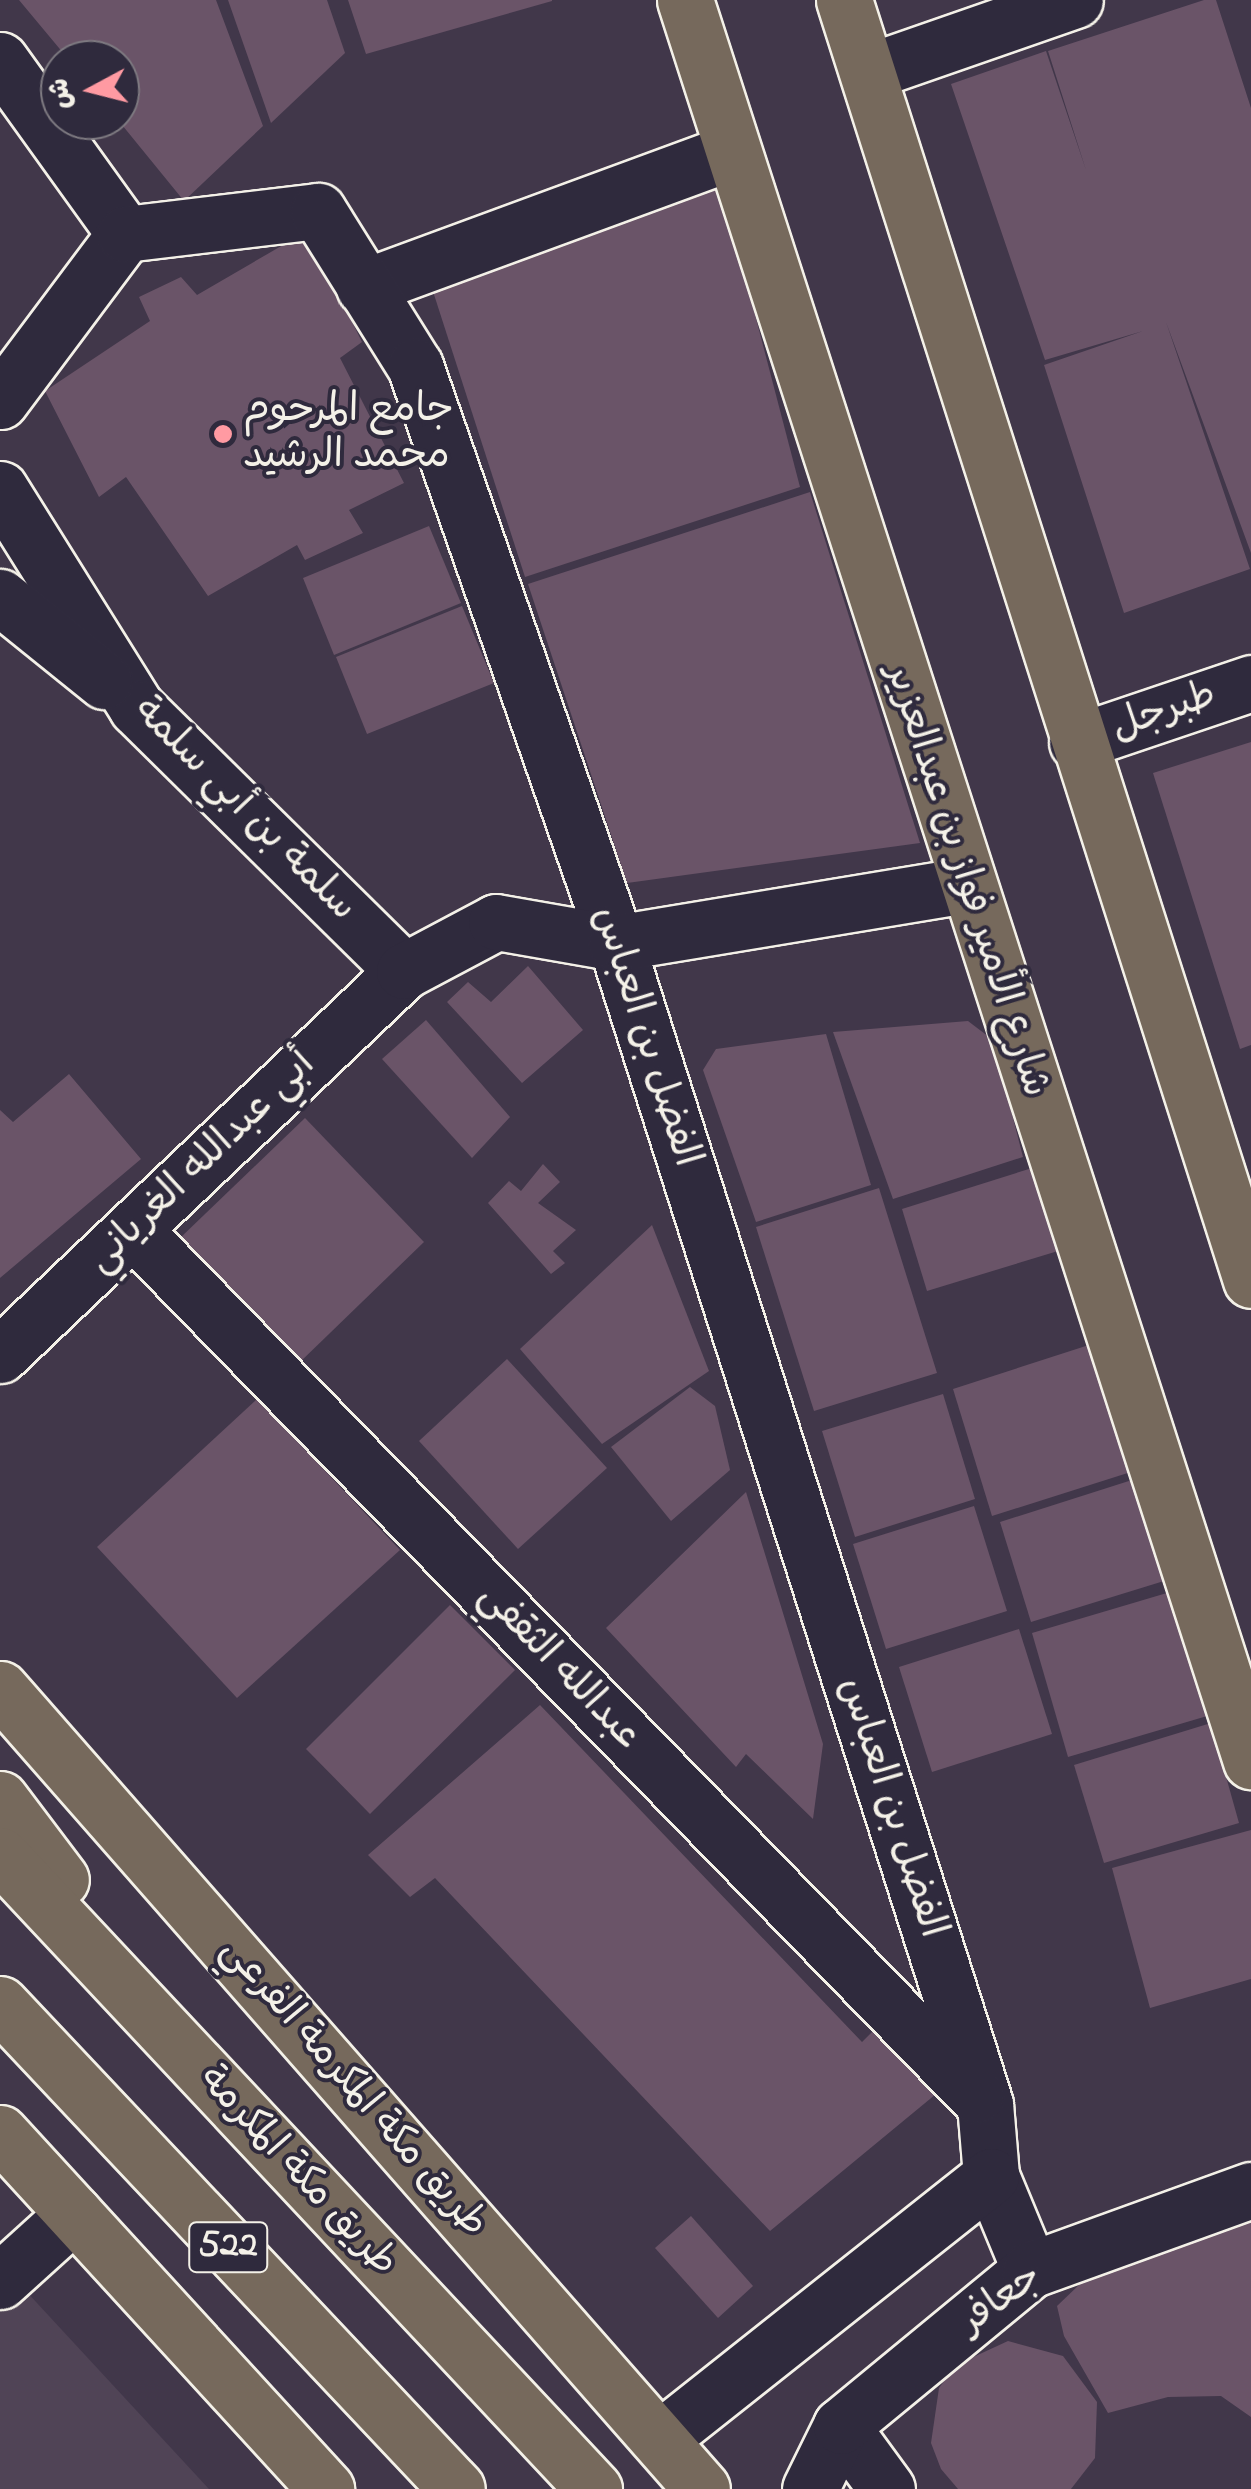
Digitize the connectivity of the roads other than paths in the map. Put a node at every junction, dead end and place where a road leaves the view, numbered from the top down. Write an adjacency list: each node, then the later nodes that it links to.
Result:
1 (685, 0): 6 (main road, شارع الأمير فواز بن عبدالعزير)
2 (844, 0): 5 (main road)
3 (1075, 0): 5 (street)
4 (0, 60): 7 (street)
5 (868, 72): 14 (main road)
6 (730, 152): 8 (street); 15 (main road, شارع الأمير فواز بن عبدالعزير)
7 (125, 234): 8 (street, الفضل بن العباس); 9 (street)
8 (364, 287): 16 (street, الفضل بن العباس)
9 (0, 401)
10 (0, 490): 13 (street, سلمة بن أبي سلمة)
11 (0, 597): 13 (street)
12 (1251, 682): 14 (street, طبرجل)
13 (137, 708): 17 (street, سلمة بن أبي سلمة)
14 (1076, 742): 19 (main road)
15 (968, 885): 16 (street, أبي عبدالله الغرياني); 22 (main road, شارع الأمير فواز بن عبدالعزير)
16 (616, 943): 17 (street, أبي عبدالله الغرياني); 26 (street, الفضل بن العباس)
17 (404, 970): 18 (street, أبي عبدالله الغرياني)
18 (133, 1230): 20 (street, أبي عبدالله الغرياني); 26 (street, عبدالله الثقفي)
19 (1251, 1280)
20 (0, 1355)
21 (0, 1689): 35 (main road, طريق مكة المكرمة الفرعي)
22 (1251, 1760)
23 (0, 1799): 27 (main road)
24 (0, 1855): 27 (main road, طريق مكة المكرمة / 522)
25 (0, 2004): 37 (main road, 522)
26 (985, 2104): 29 (street, الفضل بن العباس)
27 (244, 2115): 38 (main road, طريق مكة المكرمة / 522)
28 (0, 2134): 31 (main road)
29 (991, 2176): 32 (street, الفضل بن العباس); 35 (street)
30 (1251, 2190): 32 (street, جعافر)
31 (74, 2214): 33 (street); 36 (main road)
32 (1030, 2270): 34 (street, جعافر)
33 (0, 2281)
34 (841, 2426): 40 (street, جعافر); 41 (street)
35 (662, 2437): 39 (main road, طريق مكة المكرمة الفرعي)
36 (326, 2489)
37 (456, 2489)
38 (594, 2489)
39 (702, 2489)
40 (810, 2489)
41 (888, 2489)

